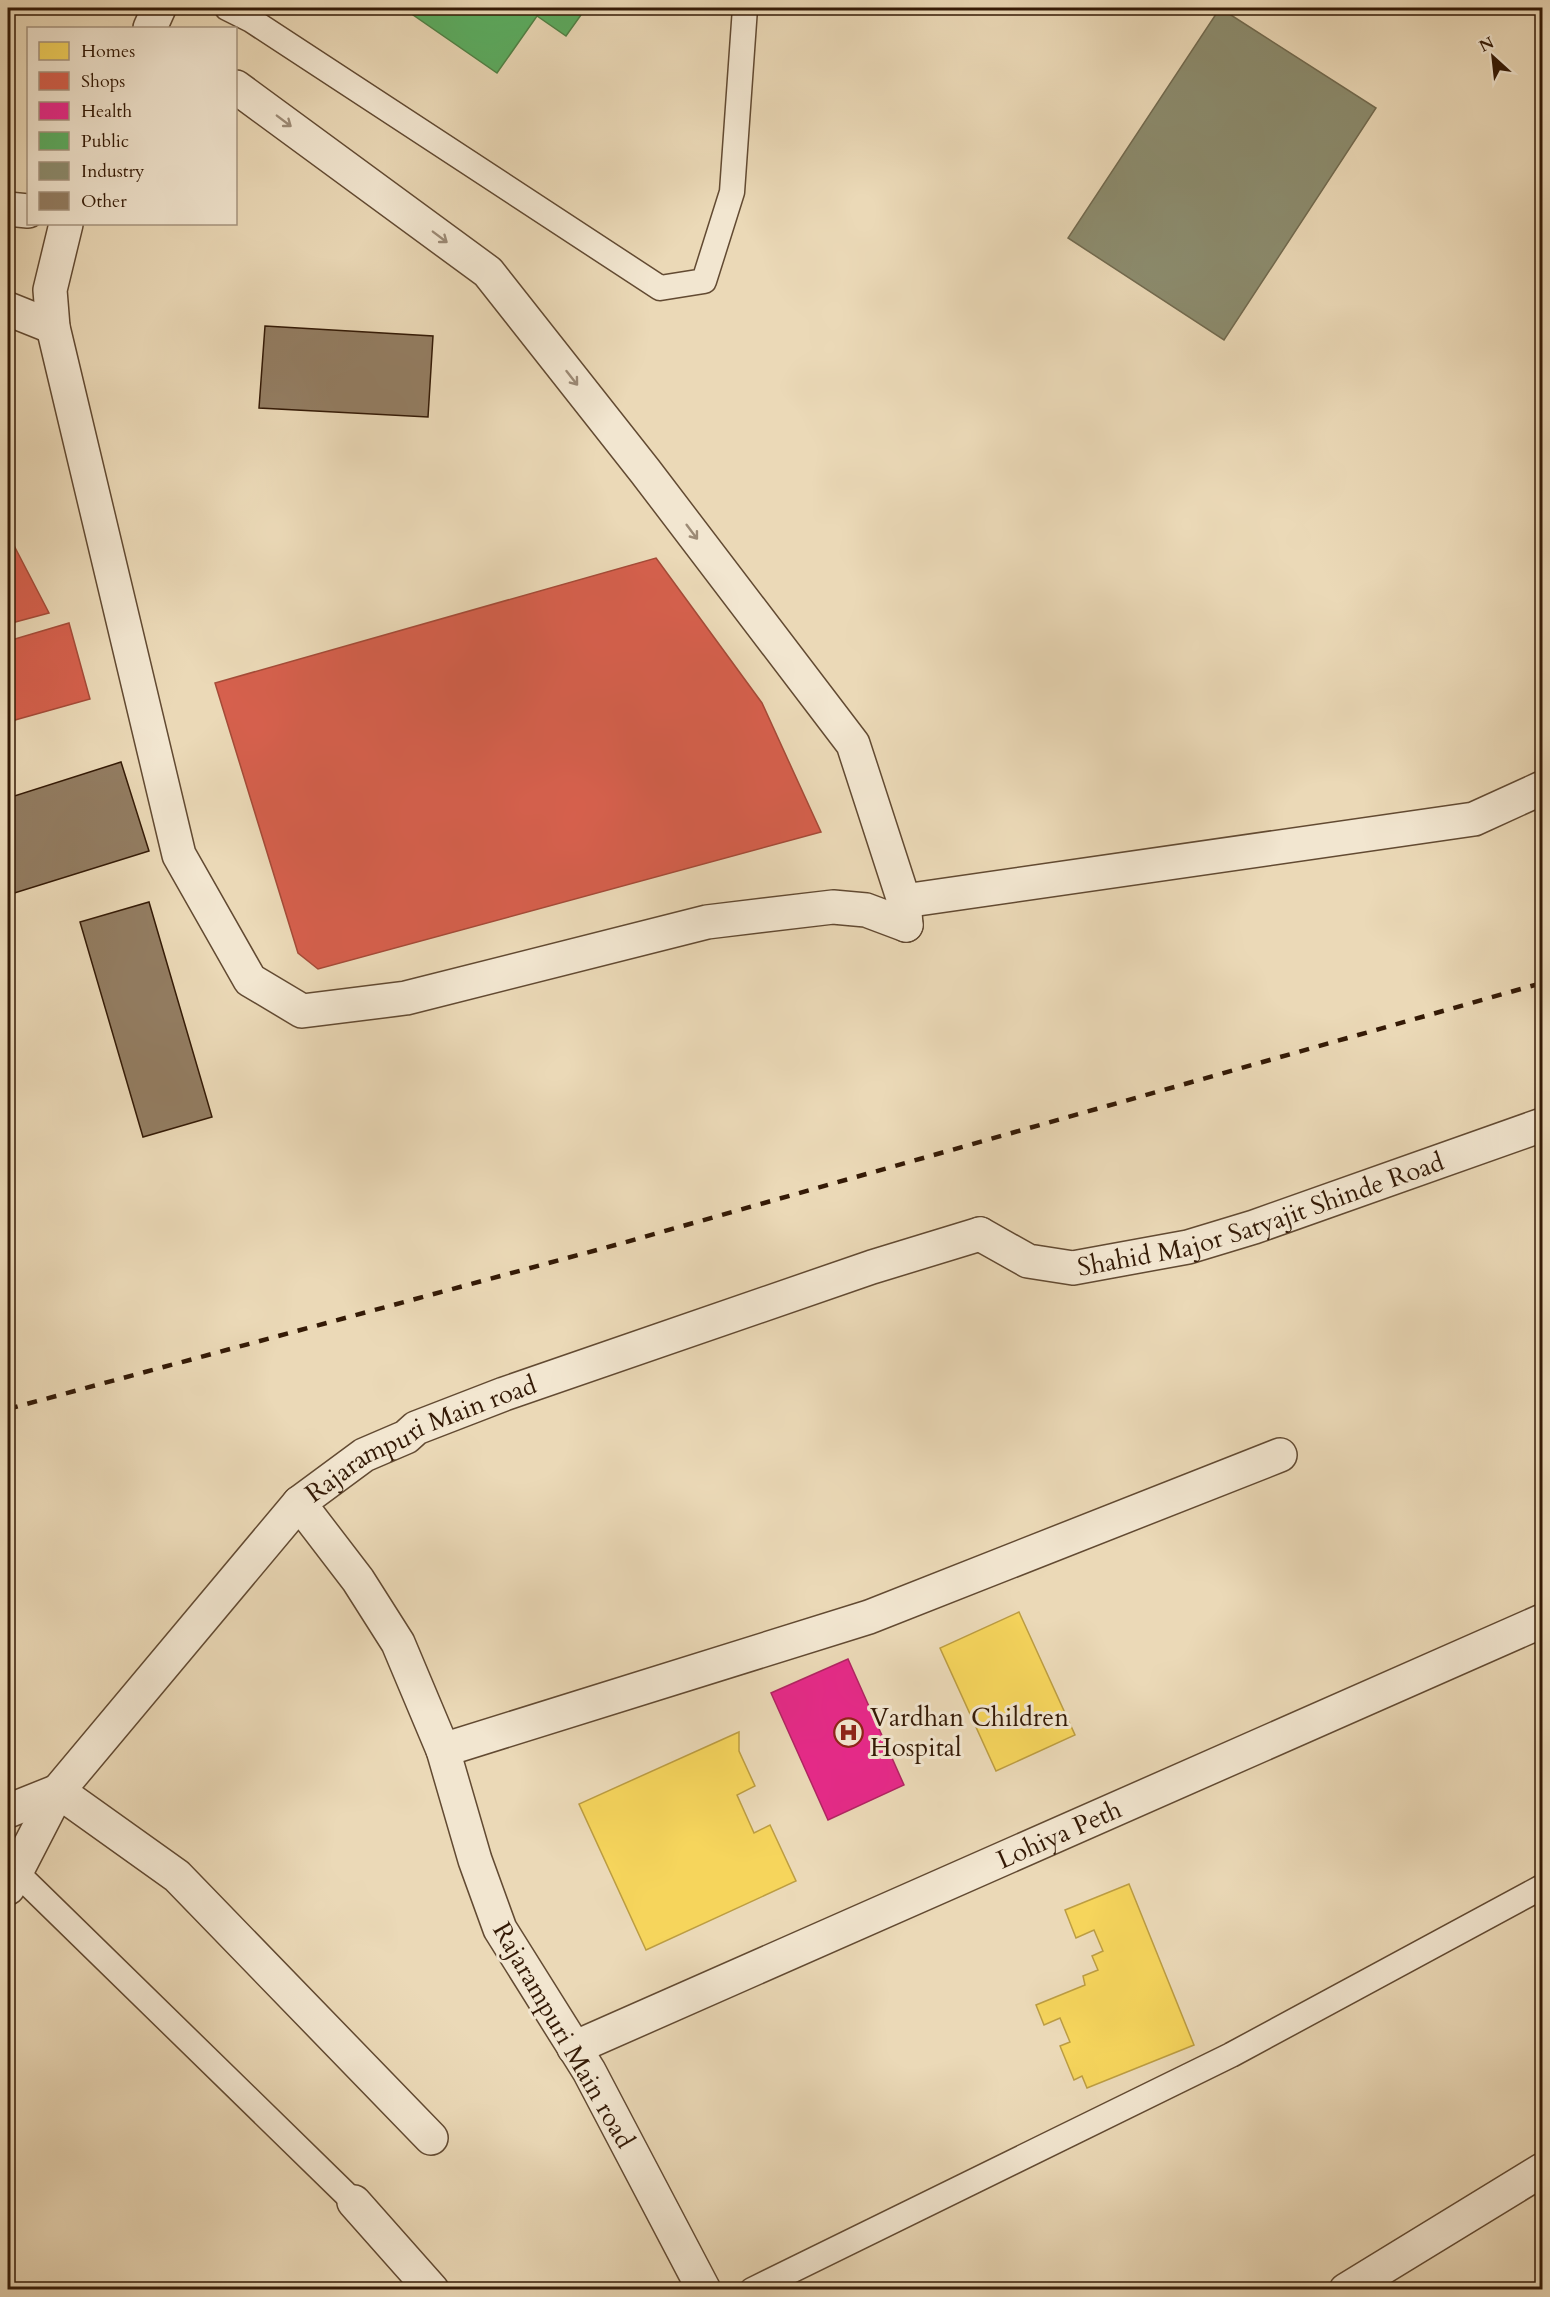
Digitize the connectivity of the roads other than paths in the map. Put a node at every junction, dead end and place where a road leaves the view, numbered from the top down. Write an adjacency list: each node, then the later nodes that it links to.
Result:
1 (159, 8): 4 (street)
2 (227, 8): 3 (lane)
3 (745, 8)
4 (150, 27)
5 (237, 88): 12 (street, one-way to 12)
6 (8, 209): 7 (street)
7 (27, 211)
8 (66, 225): 10 (street)
9 (8, 309): 10 (street)
10 (53, 327): 12 (street)
11 (1542, 788): 12 (street)
12 (905, 913)
13 (1542, 1125): 14 (street, Shahid Major Satyajit Shinde Road)
14 (980, 1234): 16 (street, Rajarampuri Main road)
15 (1280, 1455): 18 (street)
16 (299, 1503): 18 (street, Rajarampuri Main road); 19 (street)
17 (1542, 1621): 23 (street, Lohiya Peth)
18 (443, 1750): 23 (street, Rajarampuri Main road)
19 (58, 1791): 20 (street); 21 (street); 24 (street)
20 (8, 1811)
21 (12, 1880): 26 (lane)
22 (1542, 1887): 29 (lane)
23 (574, 2048): 28 (street, Rajarampuri Main road)
24 (431, 2138)
25 (1542, 2170): 30 (street)
26 (354, 2202): 27 (street)
27 (432, 2289)
28 (704, 2289)
29 (752, 2289)
30 (1346, 2289)

